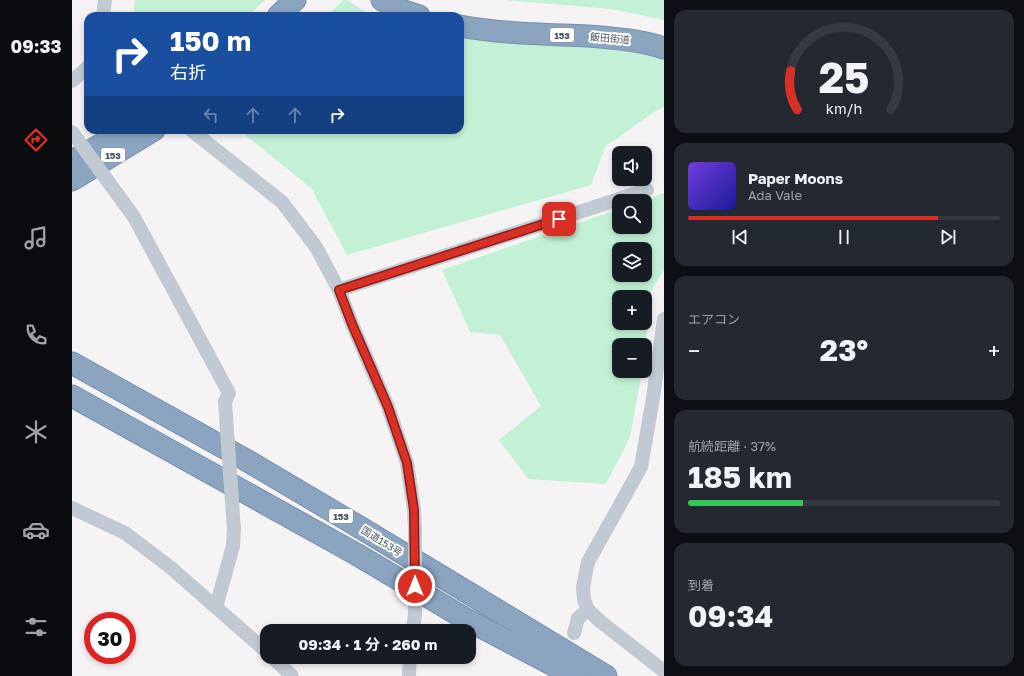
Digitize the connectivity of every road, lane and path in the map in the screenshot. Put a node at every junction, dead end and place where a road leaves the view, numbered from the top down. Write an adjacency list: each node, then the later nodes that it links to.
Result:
1 (105, 0): 5 (street)
2 (295, 0): 6 (highway)
3 (311, 0): 7 (highway)
4 (382, 0): 8 (highway)
5 (104, 12)
6 (282, 12)
7 (299, 12)
8 (407, 12)
9 (464, 26): 10 (highway, 飯田街道 / 153)
10 (664, 48)
11 (84, 70): 12 (street)
12 (72, 80)
13 (72, 132): 26 (street, bridge)
14 (120, 134): 17 (highway, 153)
15 (147, 134): 18 (highway, 153)
16 (196, 134): 20 (street)
17 (72, 161)
18 (72, 180)
19 (647, 190): 20 (street)
20 (339, 290): 28 (street, bridge)
21 (664, 318): 24 (street)
22 (72, 363): 37 (highway, 国道153号 / 153)
23 (72, 396): 36 (highway, 153)
24 (658, 399): 27 (street)
25 (72, 508): 26 (street)
26 (216, 607): 30 (street)
27 (588, 610): 29 (street); 33 (street)
28 (414, 624)
29 (574, 633)
30 (260, 646)
31 (279, 664): 34 (street)
32 (410, 664): 35 (street)
33 (664, 671)
34 (292, 676)
35 (409, 676)
36 (574, 676)
37 (606, 676)

